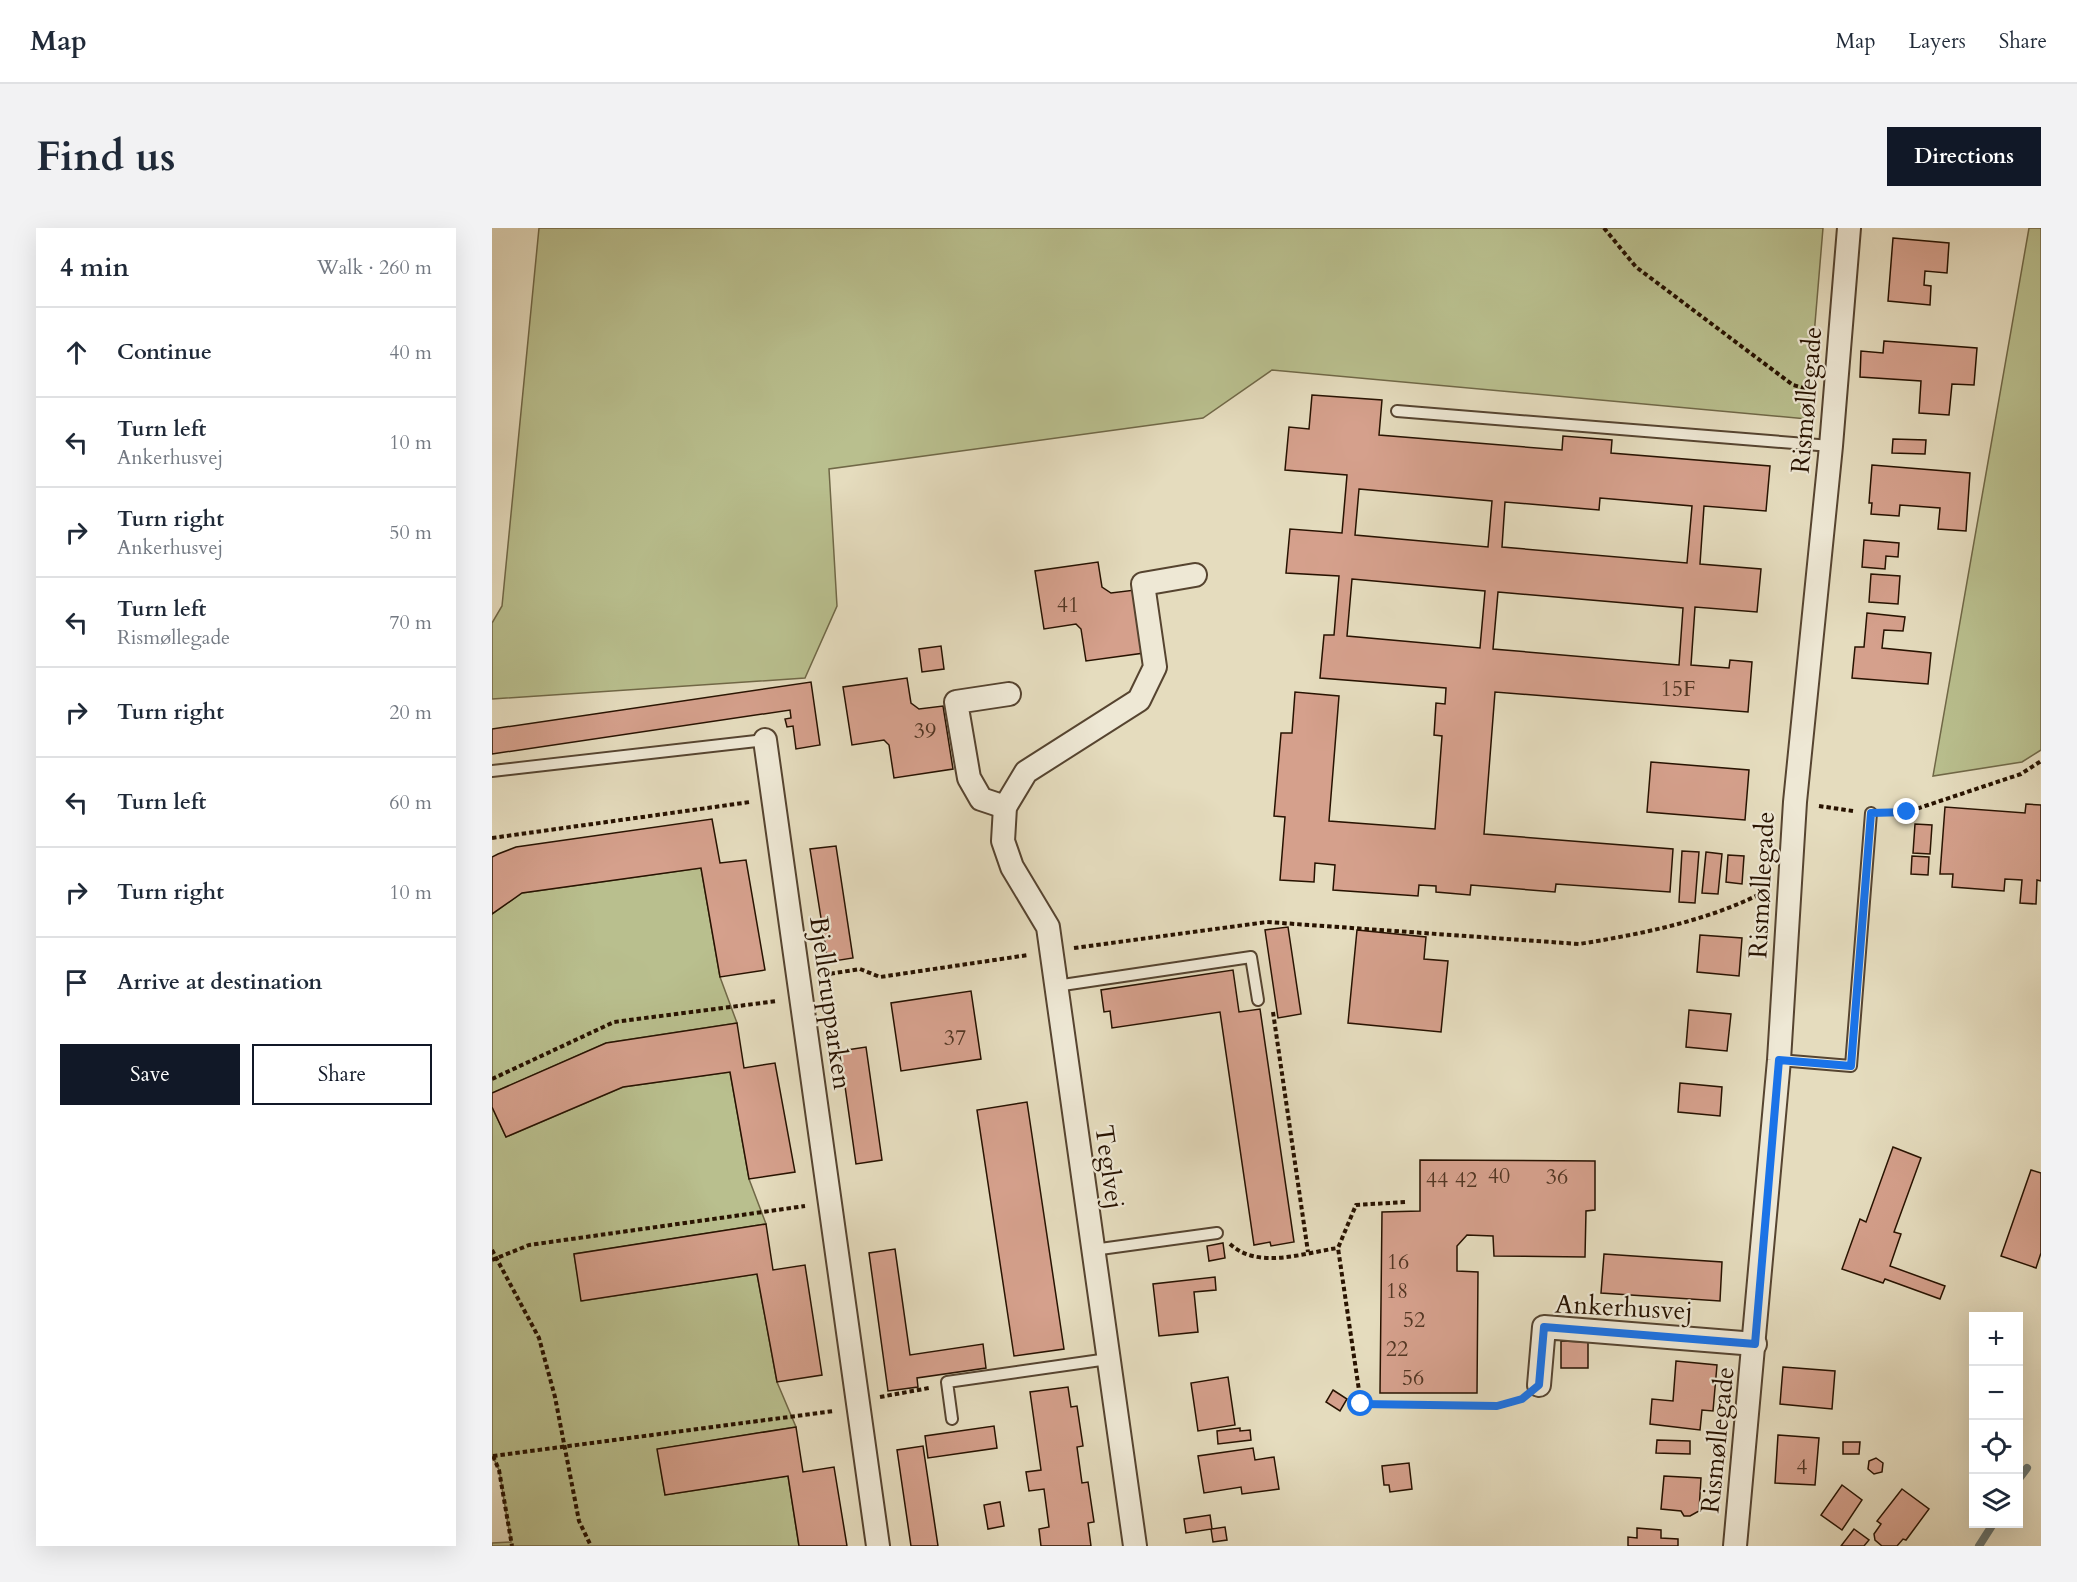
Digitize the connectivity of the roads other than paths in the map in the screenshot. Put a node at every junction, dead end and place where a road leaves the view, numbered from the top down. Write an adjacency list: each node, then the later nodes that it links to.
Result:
1 (1849, 228): 3 (street, Rismøllegade)
2 (1397, 411): 3 (lane)
3 (1831, 446): 12 (street, Rismøllegade)
4 (1195, 575): 8 (street, Teglvej)
5 (1009, 694): 8 (street)
6 (765, 740): 7 (lane, Bjellerupparken); 19 (street, Bjellerupparken)
7 (492, 771)
8 (1005, 807): 10 (street, Teglvej)
9 (1871, 813): 12 (lane)
10 (1056, 986): 11 (lane); 14 (street, Teglvej)
11 (1258, 1000)
12 (1779, 1060): 15 (street, Rismøllegade)
13 (1217, 1233): 14 (lane)
14 (1093, 1250): 16 (street, Teglvej)
15 (1755, 1344): 17 (street, Ankerhusvej); 21 (street, Rismøllegade)
16 (1108, 1359): 18 (lane); 20 (street, Teglvej)
17 (1539, 1385)
18 (952, 1419)
19 (878, 1546)
20 (1135, 1546)
21 (1735, 1546)

